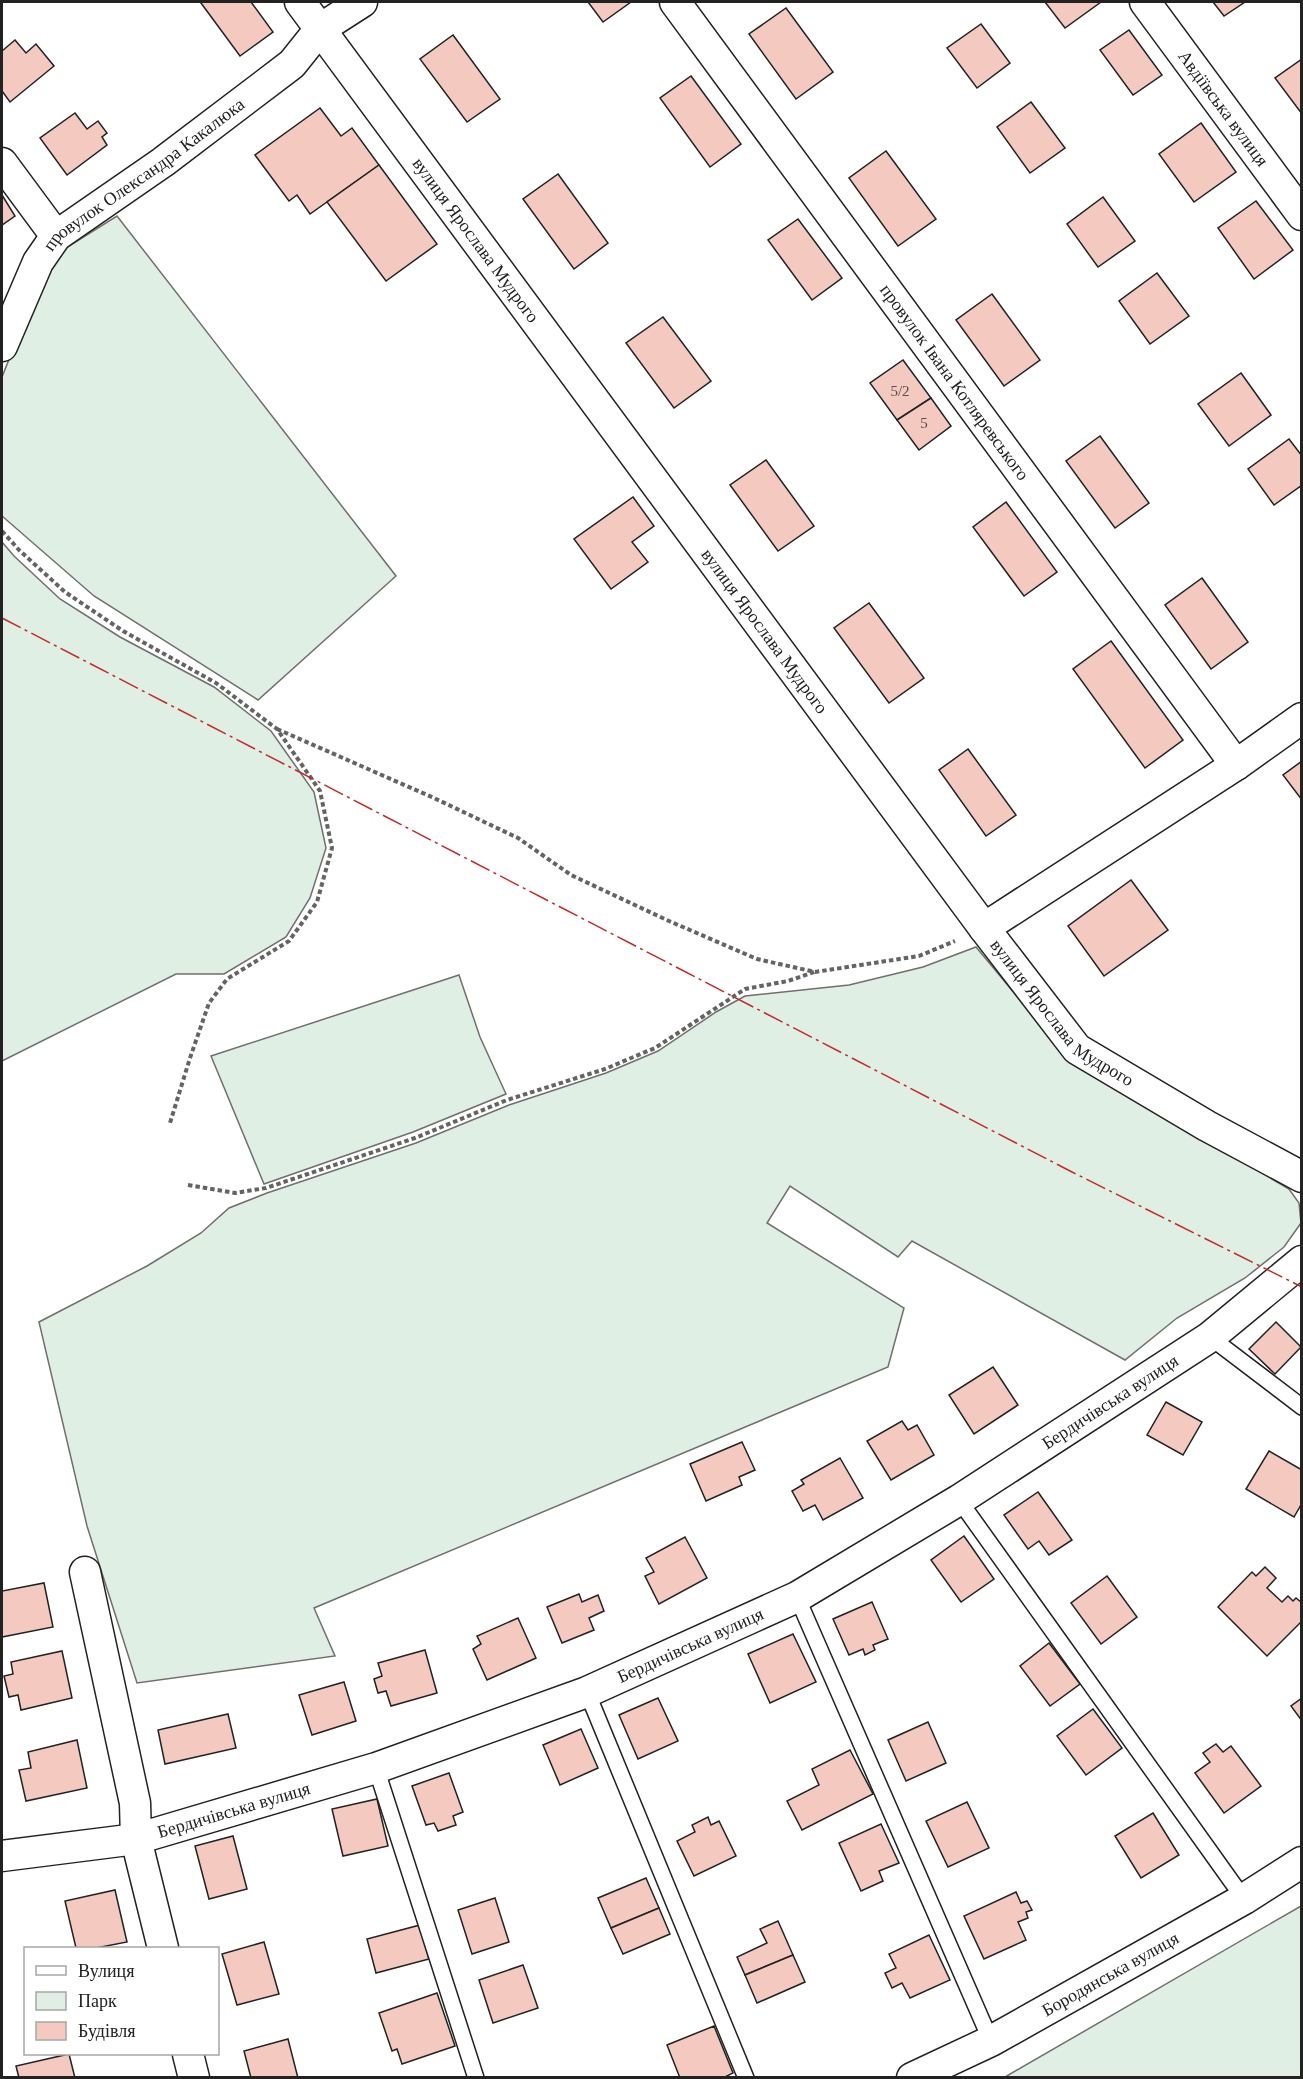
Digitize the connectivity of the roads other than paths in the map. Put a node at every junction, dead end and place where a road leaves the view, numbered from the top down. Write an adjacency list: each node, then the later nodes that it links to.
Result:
1 (300, 2): 5 (street, вулиця Ярослава Мудрого)
2 (362, 2): 5 (street, провулок Олександра Какалюка)
3 (675, 2): 11 (street, провулок Івана Котляревського)
4 (1145, 2): 7 (street, Авдіївська вулиця)
5 (320, 30): 8 (street, провулок Олександра Какалюка); 12 (street, вулиця Ярослава Мудрого)
6 (2, 163): 8 (street)
7 (1302, 215)
8 (56, 236): 9 (street, провулок Олександра Какалюка)
9 (2, 346)
10 (1302, 718): 11 (street)
11 (1236, 765): 12 (street)
12 (984, 928): 13 (street, вулиця Ярослава Мудрого)
13 (1302, 1177)
14 (1302, 1261): 15 (street, Бердичівська вулиця)
15 (1210, 1337): 16 (lane); 17 (street, Бердичівська вулиця)
16 (1302, 1407)
17 (959, 1500): 19 (street, Бердичівська вулиця); 25 (lane)
18 (85, 1572): 22 (street)
19 (797, 1597): 20 (street, Бердичівська вулиця); 27 (lane)
20 (587, 1692): 21 (street, Бердичівська вулиця); 31 (lane)
21 (376, 1768): 22 (street, Бердичівська вулиця); 30 (lane)
22 (136, 1839): 23 (street, Бердичівська вулиця); 26 (street)
23 (2, 1856)
24 (1302, 1862): 25 (street, Бородянська вулиця)
25 (1244, 1899): 27 (street, Бородянська вулиця)
26 (162, 1947)
27 (990, 2041): 32 (street, Бородянська вулиця)
28 (188, 2055): 29 (street)
29 (194, 2078)
30 (476, 2078)
31 (746, 2078)
32 (912, 2078)

